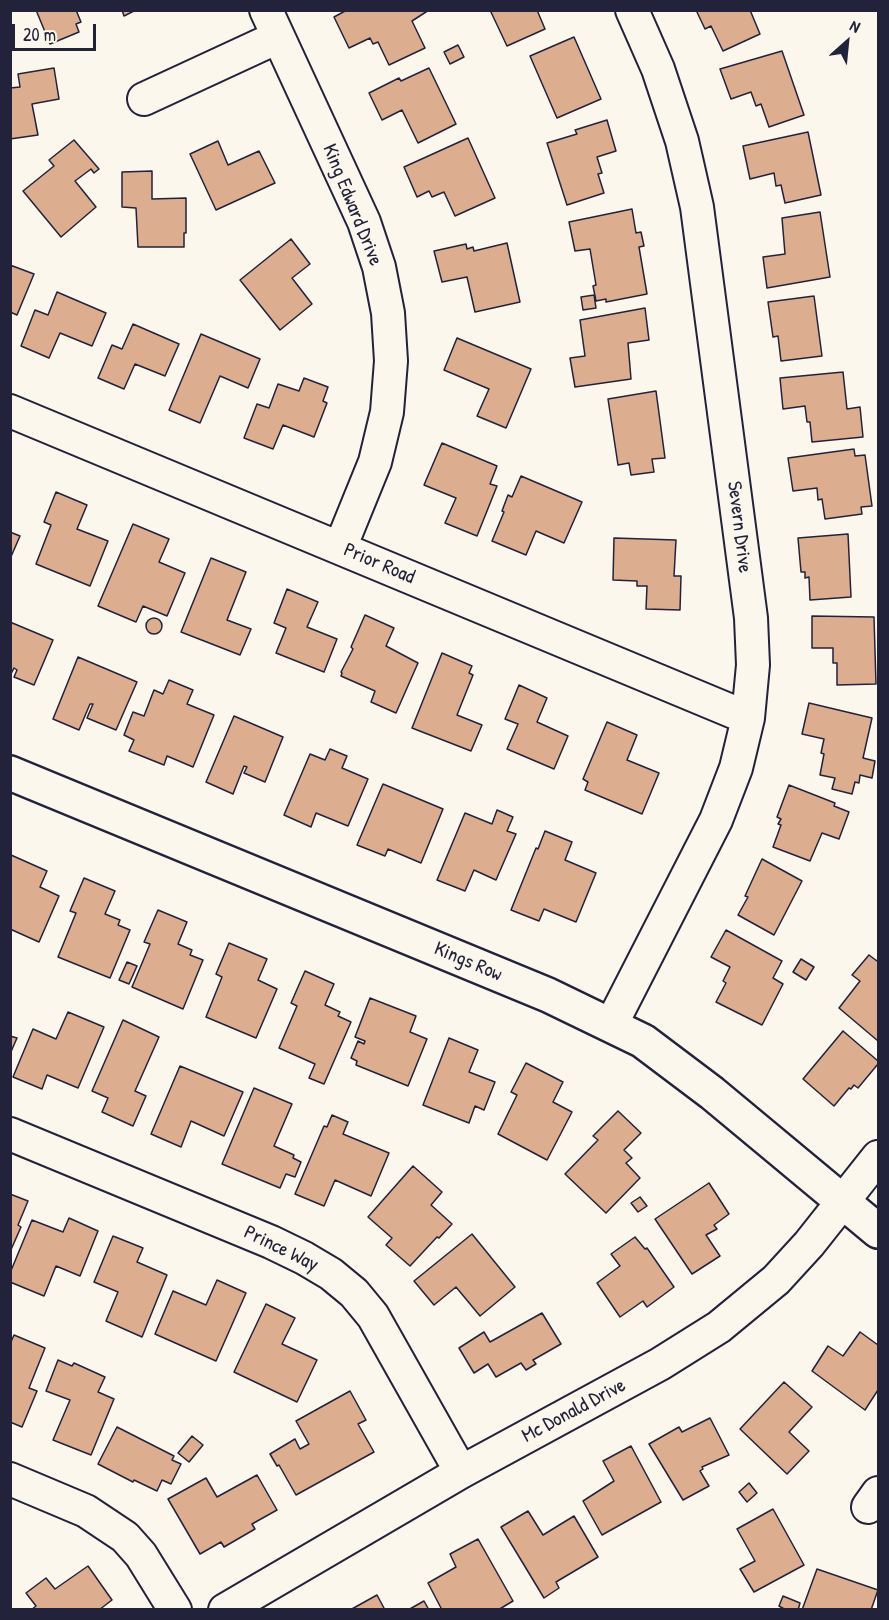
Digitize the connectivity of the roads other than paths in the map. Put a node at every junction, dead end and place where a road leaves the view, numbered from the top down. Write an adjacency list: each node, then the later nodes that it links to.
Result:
1 (632, 10): 6 (street, Severn Drive)
2 (272, 24): 3 (street); 5 (street, King Edward Drive)
3 (144, 99)
4 (10, 411): 5 (street, Prior Road)
5 (340, 548): 6 (street, Prior Road)
6 (748, 718): 8 (street, Severn Drive)
7 (10, 773): 8 (main road, Kings Row)
8 (611, 1025): 11 (main road, Kings Row)
9 (10, 1134): 13 (street, Prince Way)
10 (879, 1157): 11 (street, Mc Donald Drive)
11 (843, 1202): 12 (main road, Kings Row); 13 (street, Mc Donald Drive)
12 (879, 1231)
13 (461, 1472): 16 (street, Mc Donald Drive)
14 (10, 1479): 15 (street)
15 (175, 1610)
16 (225, 1610)

